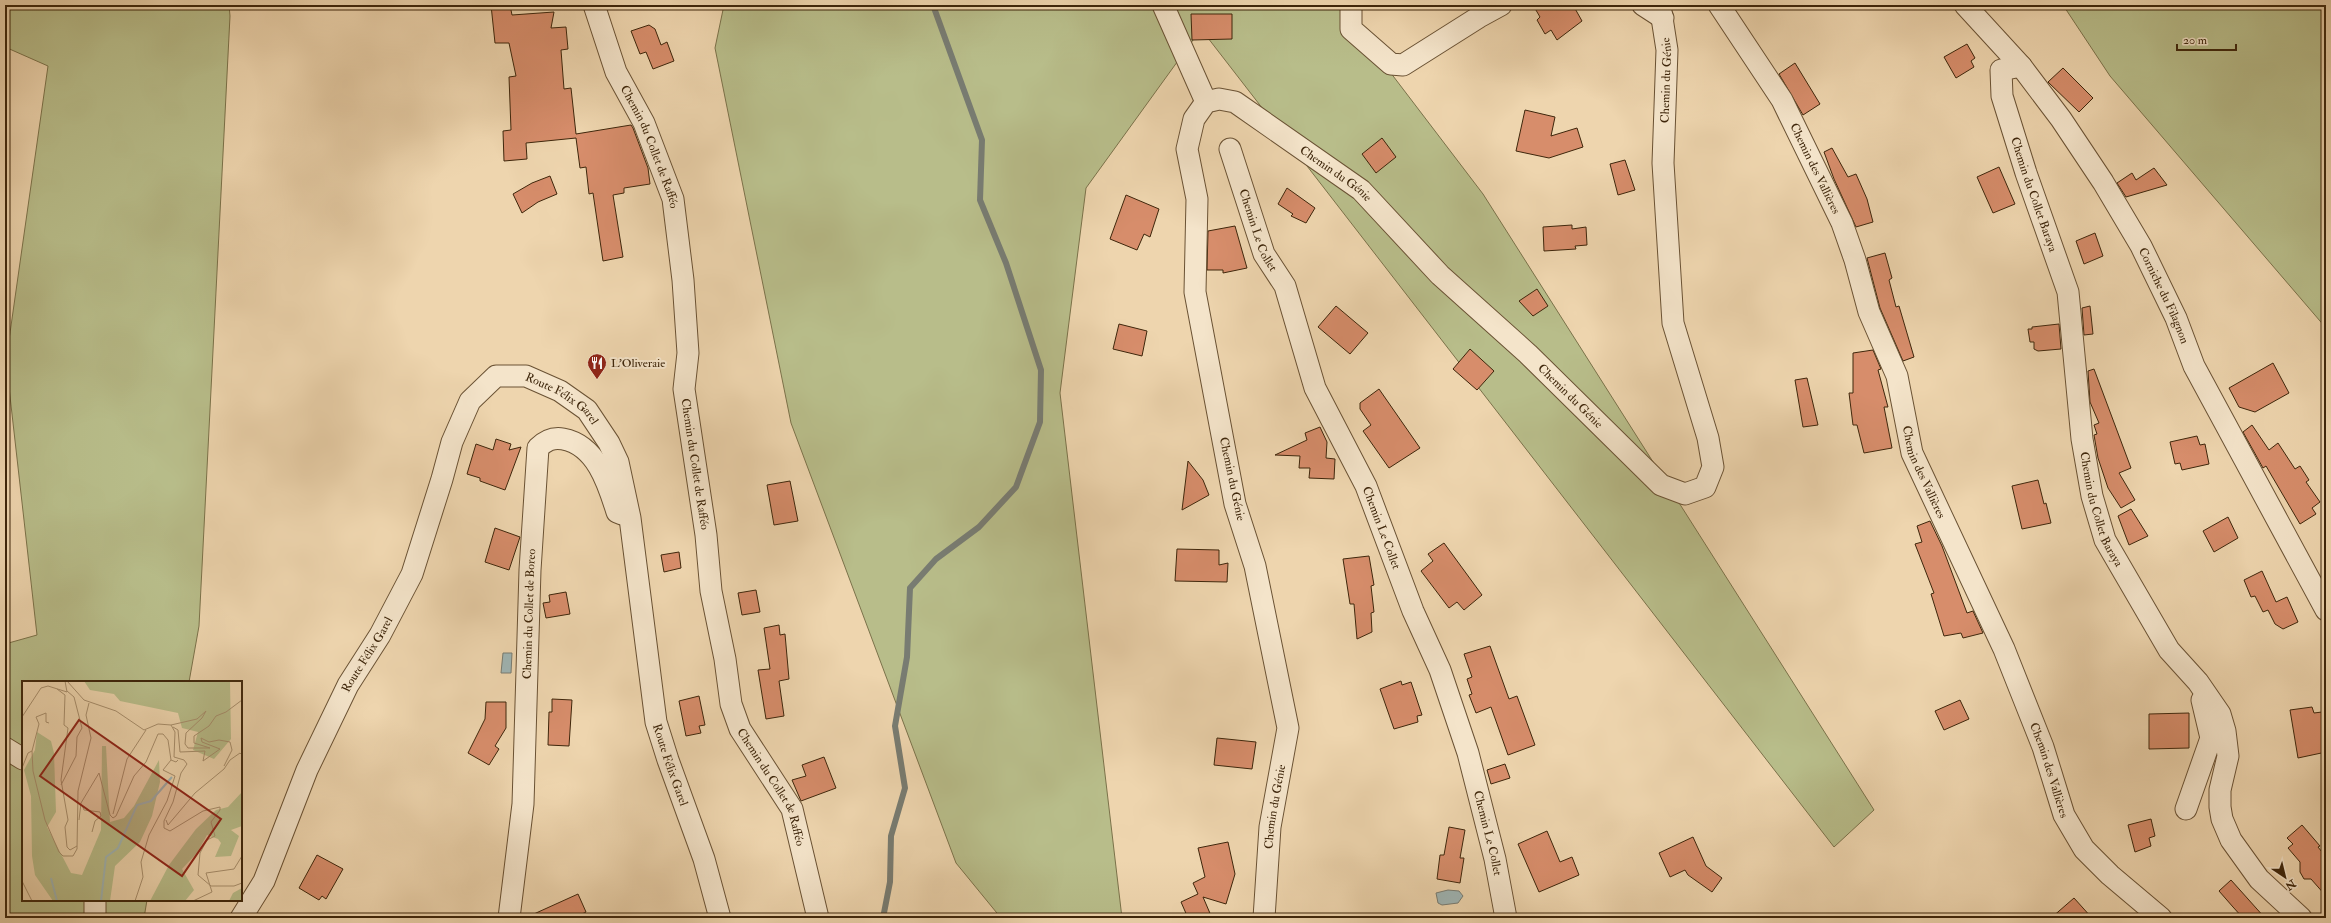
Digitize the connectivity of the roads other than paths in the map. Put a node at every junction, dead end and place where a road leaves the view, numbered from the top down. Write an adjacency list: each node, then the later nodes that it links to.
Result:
1 (594, 5): 23 (street, Chemin du Collet de Rafféo)
2 (1163, 5): 10 (street)
3 (1351, 5): 4 (street)
4 (1501, 5)
5 (1643, 5): 8 (street)
6 (1719, 5): 26 (street, Chemin des Vallières)
7 (1965, 5): 9 (street, Corniche du Filagnon)
8 (1662, 12): 10 (street, Chemin du Génie)
9 (2021, 66): 13 (street, Corniche du Filagnon); 14 (street, Chemin du Collet Baraya)
10 (1206, 102): 24 (street, Chemin du Génie)
11 (1230, 149): 25 (street, Chemin Le Collet)
12 (630, 518): 20 (street, Route Félix Garel); 21 (street, Chemin du Collet de Boreo); 22 (street, Route Félix Garel)
13 (2326, 610)
14 (2198, 682): 17 (street); 27 (street, Chemin du Collet Baraya)
15 (5, 748): 16 (street)
16 (22, 758)
17 (2186, 809)
18 (95, 901): 19 (street)
19 (94, 918)
20 (241, 918)
21 (509, 918)
22 (720, 918)
23 (818, 918)
24 (1264, 918)
25 (1506, 918)
26 (2161, 918)
27 (2301, 918)

